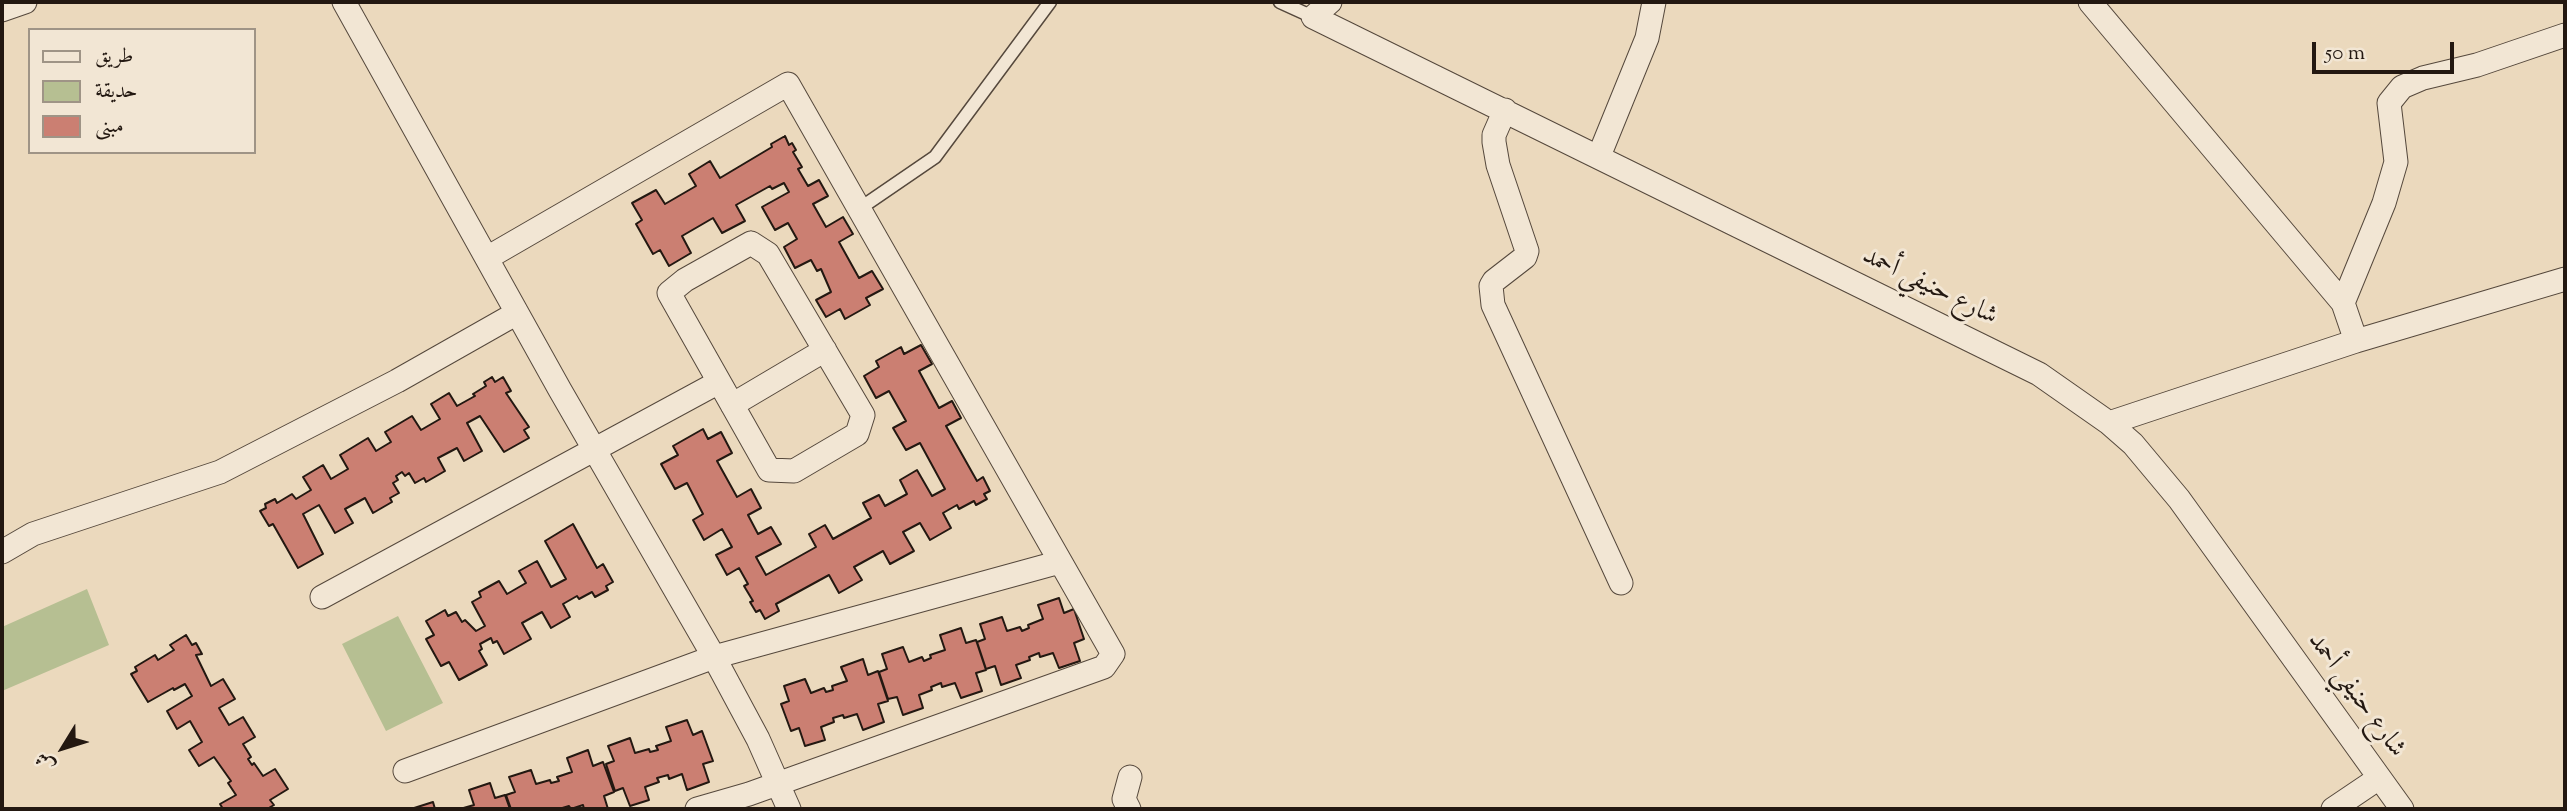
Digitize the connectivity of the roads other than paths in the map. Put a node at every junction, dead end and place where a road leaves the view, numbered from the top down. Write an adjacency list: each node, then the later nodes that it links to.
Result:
1 (25, 2): 8 (street)
2 (344, 2): 13 (street)
3 (1050, 2): 12 (lane)
4 (1280, 2): 7 (lane, شارع حنيفي أحمد)
5 (1654, 2): 11 (street)
6 (2090, 2): 15 (street)
7 (1321, 9): 10 (street, شارع حنيفي أحمد)
8 (2, 10)
9 (2565, 34): 15 (street)
10 (1505, 110): 11 (street, شارع حنيفي أحمد); 25 (street)
11 (1599, 156): 21 (street, شارع حنيفي أحمد)
12 (859, 209): 13 (street); 24 (street)
13 (487, 258): 16 (street)
14 (2565, 279): 17 (street)
15 (2343, 303): 17 (street)
16 (517, 313): 22 (street); 23 (street)
17 (2356, 341): 21 (street)
18 (825, 351): 19 (street); 20 (street); 20 (street)
19 (719, 382): 20 (street); 22 (street)
20 (732, 405)
21 (2109, 424): 30 (street, شارع حنيفي أحمد)
22 (597, 450): 26 (street); 27 (street)
23 (2, 552)
24 (1060, 562): 27 (street); 31 (street)
25 (1621, 583)
26 (322, 597)
27 (713, 657): 28 (street); 31 (street)
28 (404, 771)
29 (1130, 777): 34 (street)
30 (2379, 778): 35 (street); 36 (street, شارع حنيفي أحمد)
31 (778, 782): 32 (street); 33 (street)
32 (697, 809)
33 (789, 809)
34 (1129, 809)
35 (2333, 809)
36 (2402, 809)

